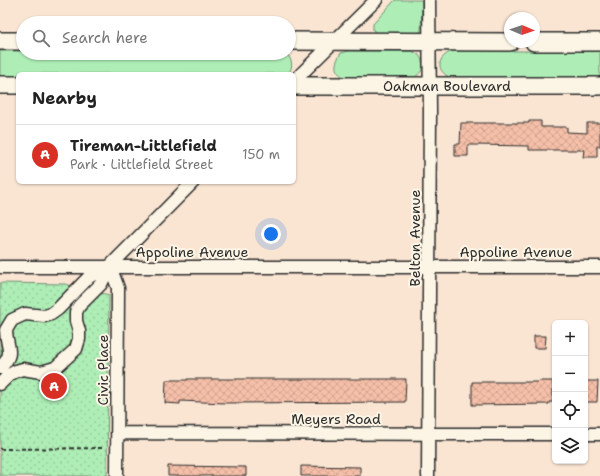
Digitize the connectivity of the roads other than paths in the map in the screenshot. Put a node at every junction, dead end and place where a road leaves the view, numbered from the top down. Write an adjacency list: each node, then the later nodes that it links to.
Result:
1 (376, 0): 6 (street)
2 (429, 0): 7 (street, Belton Avenue)
3 (0, 41): 4 (street)
4 (16, 41)
5 (296, 41): 6 (street)
6 (334, 42): 7 (street); 11 (street)
7 (429, 42): 8 (street); 15 (street, Belton Avenue)
8 (504, 42)
9 (540, 42): 10 (street)
10 (600, 42)
11 (296, 79)
12 (0, 85): 13 (street)
13 (16, 85)
14 (296, 86): 15 (street, Oakman Boulevard)
15 (430, 86): 16 (street, Oakman Boulevard); 20 (street, Belton Avenue)
16 (600, 86)
17 (191, 184): 18 (street)
18 (110, 266): 19 (street, Appoline Avenue); 20 (street, Appoline Avenue); 22 (street); 23 (street); 24 (street, Civic Place)
19 (0, 267)
20 (430, 267): 21 (street, Appoline Avenue); 25 (street, Belton Avenue)
21 (600, 267)
22 (0, 368)
23 (0, 384)
24 (117, 433): 25 (street, Meyers Road); 29 (street, Civic Place)
25 (429, 434): 26 (street, Meyers Road); 30 (street, Belton Avenue)
26 (552, 434)
27 (588, 434): 28 (street)
28 (600, 434)
29 (117, 476)
30 (428, 476)

